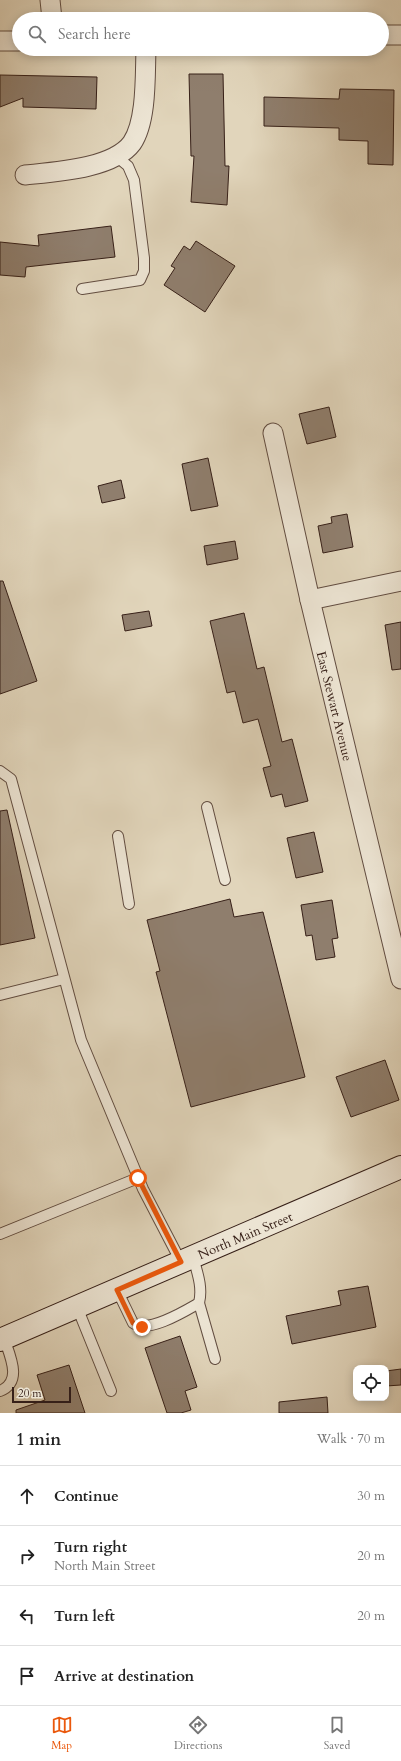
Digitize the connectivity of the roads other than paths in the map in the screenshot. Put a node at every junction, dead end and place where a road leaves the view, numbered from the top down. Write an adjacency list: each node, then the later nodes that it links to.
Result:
1 (50, 0): 2 (street)
2 (51, 12)
3 (389, 35): 4 (street)
4 (401, 35)
5 (0, 41): 6 (street)
6 (12, 41)
7 (146, 56): 8 (street)
8 (116, 156): 9 (street); 10 (lane)
9 (25, 175)
10 (82, 289)
11 (273, 433): 13 (street, East Stewart Avenue)
12 (401, 581): 13 (street)
13 (310, 600): 20 (street, East Stewart Avenue)
14 (0, 771): 19 (lane)
15 (206, 807): 17 (lane)
16 (118, 836): 18 (lane)
17 (225, 880)
18 (129, 904)
19 (64, 979): 21 (lane); 23 (lane)
20 (401, 979)
21 (0, 995)
22 (401, 1168): 25 (main road, North Main Street)
23 (138, 1178): 24 (lane); 25 (lane)
24 (0, 1234)
25 (187, 1259): 26 (main road, North Main Street); 27 (lane)
26 (117, 1290): 27 (lane); 28 (main road, North Main Street)
27 (199, 1303): 30 (lane)
28 (76, 1307): 29 (main road, North Main Street); 32 (lane)
29 (2, 1339): 31 (lane)
30 (215, 1359)
31 (0, 1391)
32 (110, 1391)

